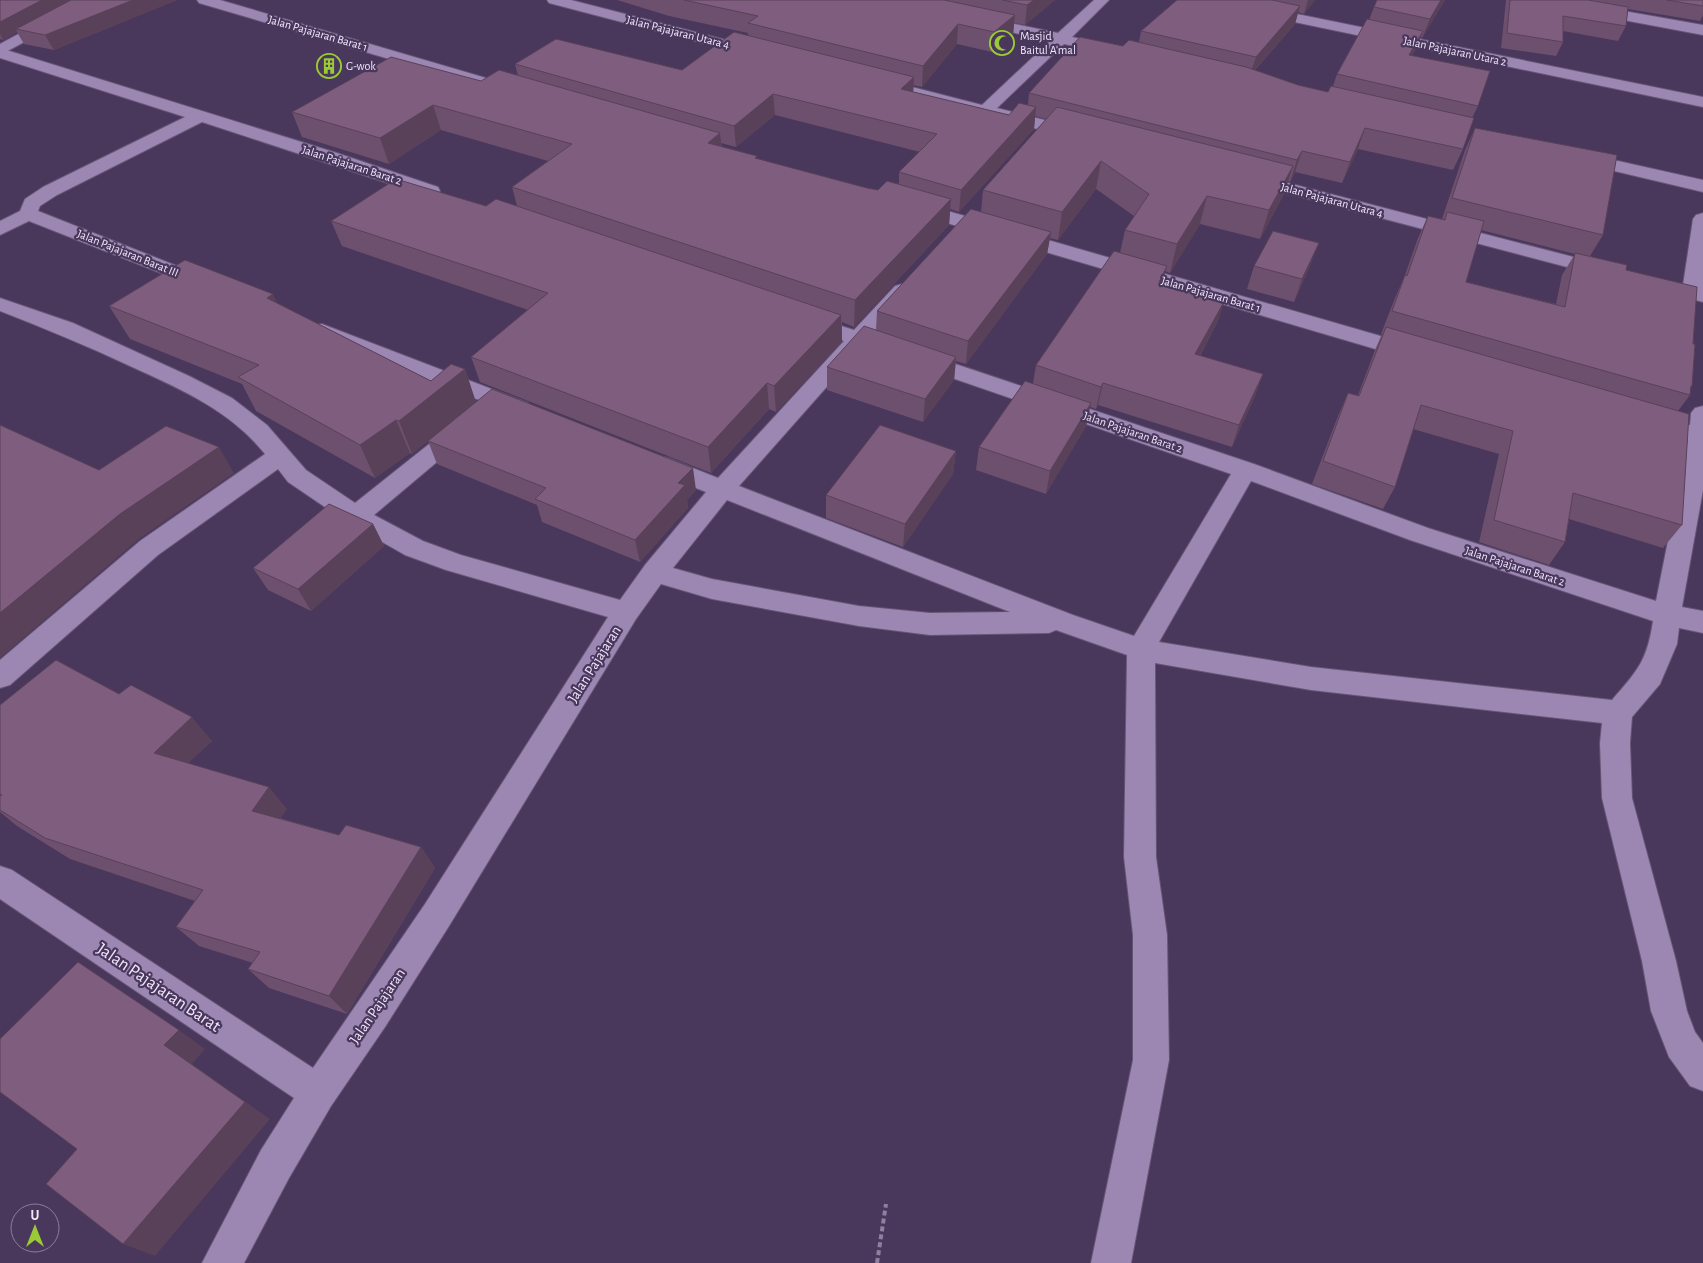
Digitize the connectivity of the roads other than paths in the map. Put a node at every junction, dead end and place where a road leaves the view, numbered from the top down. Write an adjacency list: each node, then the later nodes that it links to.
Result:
1 (92, 0): 10 (street)
2 (204, 0): 14 (street, Jalan Pajajaran Barat 1)
3 (554, 0): 12 (street, Jalan Pajajaran Utara 4)
4 (1102, 0): 9 (street)
5 (1207, 0): 15 (street, Jalan Pajajaran Utara 2)
6 (1538, 0): 8 (street)
7 (957, 16): 9 (street)
8 (1703, 30)
9 (1061, 39): 11 (street); 16 (street)
10 (0, 52): 17 (street, Jalan Pajajaran Barat 2)
11 (1129, 54)
12 (770, 56)
13 (864, 80): 16 (street)
14 (527, 94)
15 (1703, 102)
16 (986, 110): 18 (street)
17 (200, 116): 24 (street, Jalan Pajajaran Barat 2); 27 (street)
18 (1048, 126): 19 (street); 20 (street)
19 (1096, 138)
20 (1029, 148)
21 (1567, 155): 23 (street)
22 (1230, 173): 33 (street, Jalan Pajajaran Utara 4)
23 (1703, 186)
24 (449, 197)
25 (984, 200): 29 (street)
26 (898, 202): 29 (street, Jalan Pajajaran Barat 1)
27 (28, 214): 30 (street); 35 (street, Jalan Pajajaran Barat III)
28 (1703, 219): 36 (street)
29 (965, 222): 31 (street); 41 (street, Jalan Pajajaran Barat 1)
30 (0, 229)
31 (945, 244)
32 (918, 273): 40 (street, Jalan Pajajaran)
33 (1625, 276)
34 (1644, 281): 36 (street)
35 (224, 291)
36 (1698, 295)
37 (2, 307): 46 (street)
38 (784, 313): 40 (street, Jalan Pajajaran Barat 2)
39 (306, 324): 42 (street)
40 (859, 338): 48 (street, Jalan Pajajaran Barat 2); 49 (street, Jalan Pajajaran)
41 (1433, 358)
42 (498, 399): 43 (street); 50 (street)
43 (542, 417)
44 (1634, 417): 45 (street)
45 (1702, 425): 53 (street)
46 (280, 455): 50 (street); 57 (street)
47 (639, 456): 49 (street)
48 (1244, 470): 53 (street, Jalan Pajajaran Barat 2); 56 (street)
49 (721, 489): 51 (street, Jalan Pajajaran); 54 (street)
50 (356, 516): 52 (street)
51 (654, 572): 52 (street, Jalan Pajajaran); 54 (street)
52 (626, 612): 61 (street, Jalan Pajajaran)
53 (1666, 615): 55 (street, Jalan Pajajaran Barat 2); 58 (street)
54 (1063, 622): 56 (street)
55 (1703, 622)
56 (1141, 649): 58 (street); 63 (street)
57 (0, 677)
58 (1618, 714): 60 (street)
59 (0, 881): 61 (street, Jalan Pajajaran Barat)
60 (1703, 1073)
61 (318, 1093): 62 (street, Jalan Pajajaran)
62 (233, 1260)
63 (1111, 1263)

